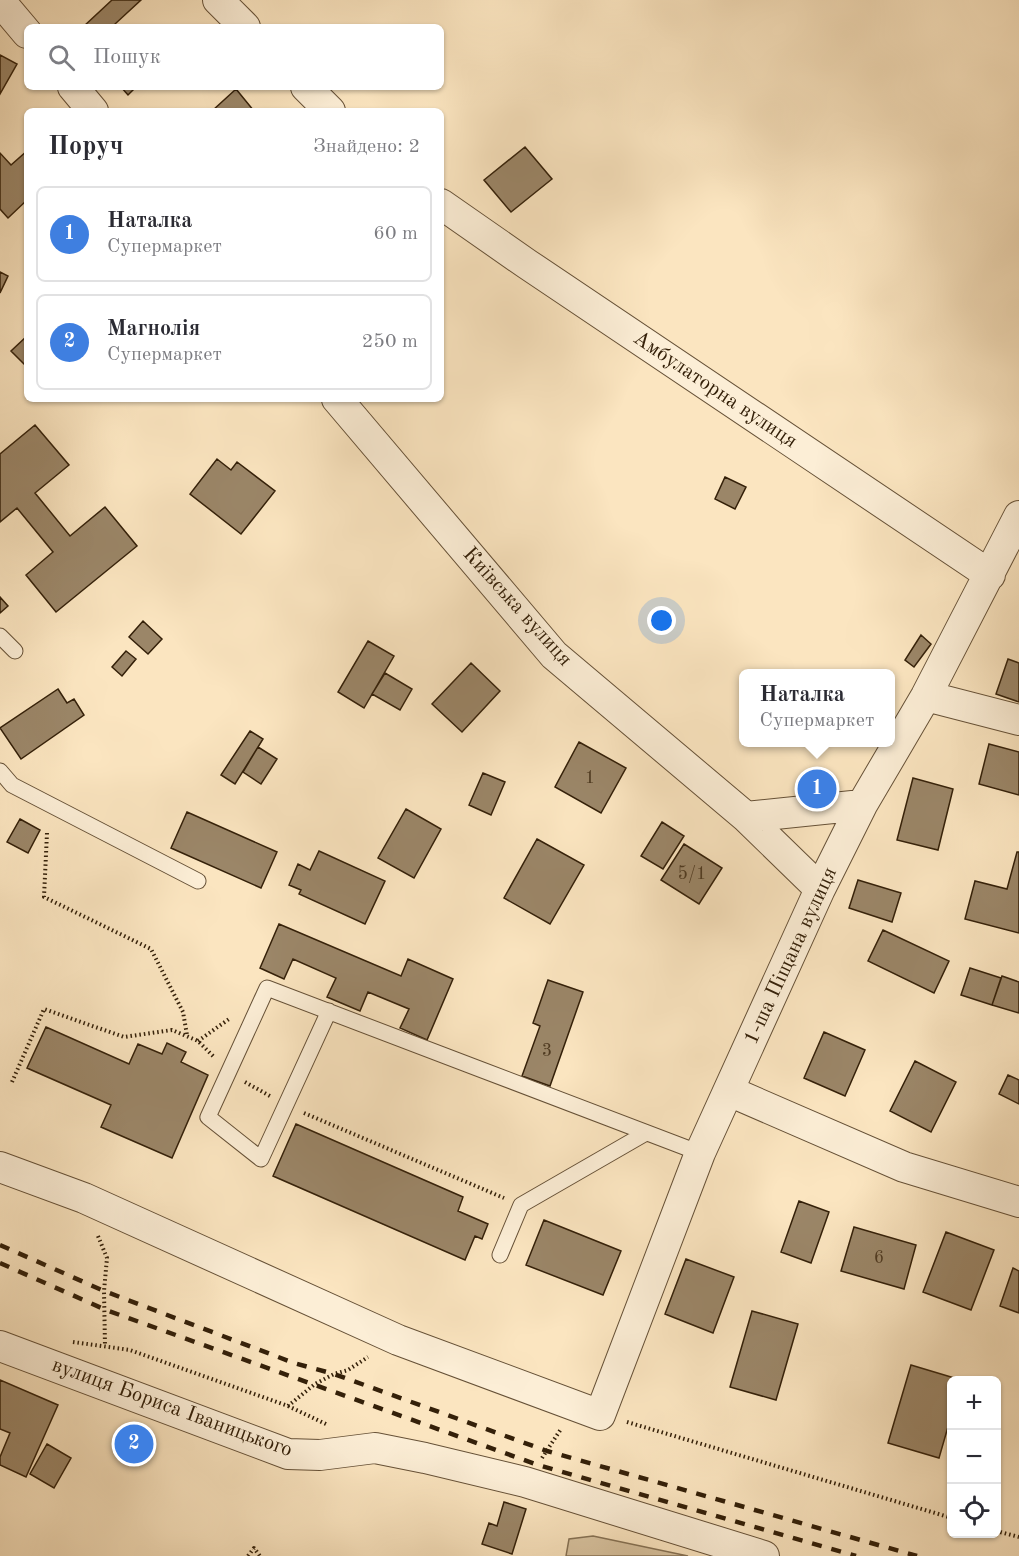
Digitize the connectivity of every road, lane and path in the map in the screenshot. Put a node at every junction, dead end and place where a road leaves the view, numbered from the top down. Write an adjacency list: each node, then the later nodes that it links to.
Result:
1 (218, 0): 3 (street)
2 (0, 1): 4 (street)
3 (243, 24)
4 (24, 29)
5 (76, 90): 7 (street)
6 (309, 90): 8 (street)
7 (90, 108)
8 (327, 108)
9 (444, 206): 12 (street, Амбулаторна вулиця)
10 (340, 402): 19 (street, Київська вулиця)
11 (1019, 516): 12 (street, 1-ша Піщана вулиця)
12 (990, 575): 15 (street, 1-ша Піщана вулиця)
13 (0, 636): 14 (lane)
14 (15, 651)
15 (926, 696): 16 (street); 18 (street, 1-ша Піщана вулиця)
16 (1019, 720)
17 (0, 771): 21 (lane)
18 (862, 805): 19 (street); 22 (street, 1-ша Піщана вулиця)
19 (746, 817): 22 (street, Київська вулиця)
20 (47, 833): 24 (path)
21 (198, 881)
22 (820, 889): 27 (street, 1-ша Піщана вулиця)
23 (329, 1011): 25 (lane); 28 (lane); 29 (lane)
24 (187, 1036): 25 (path); 26 (path)
25 (228, 1072): 28 (path); 28 (lane)
26 (12, 1082)
27 (729, 1091): 30 (street, 1-ша Піщана вулиця); 33 (street)
28 (286, 1105): 34 (path)
29 (646, 1132): 30 (lane); 34 (lane)
30 (700, 1153): 40 (street, 1-ша Піщана вулиця)
31 (0, 1167): 32 (street)
32 (84, 1198): 36 (street); 39 (path)
33 (1019, 1202)
34 (521, 1205): 35 (lane)
35 (500, 1256)
36 (398, 1340): 39 (path); 40 (street)
37 (70, 1341): 39 (path)
38 (0, 1346): 41 (street, вулиця Бориса Іваницького)
39 (105, 1346)
40 (588, 1410): 41 (path); 42 (path)
41 (525, 1482): 47 (street, вулиця Бориса Іваницького)
42 (947, 1517)
43 (1001, 1533): 44 (path)
44 (1019, 1538)
45 (248, 1556): 46 (path)
46 (260, 1556)
47 (764, 1556)

